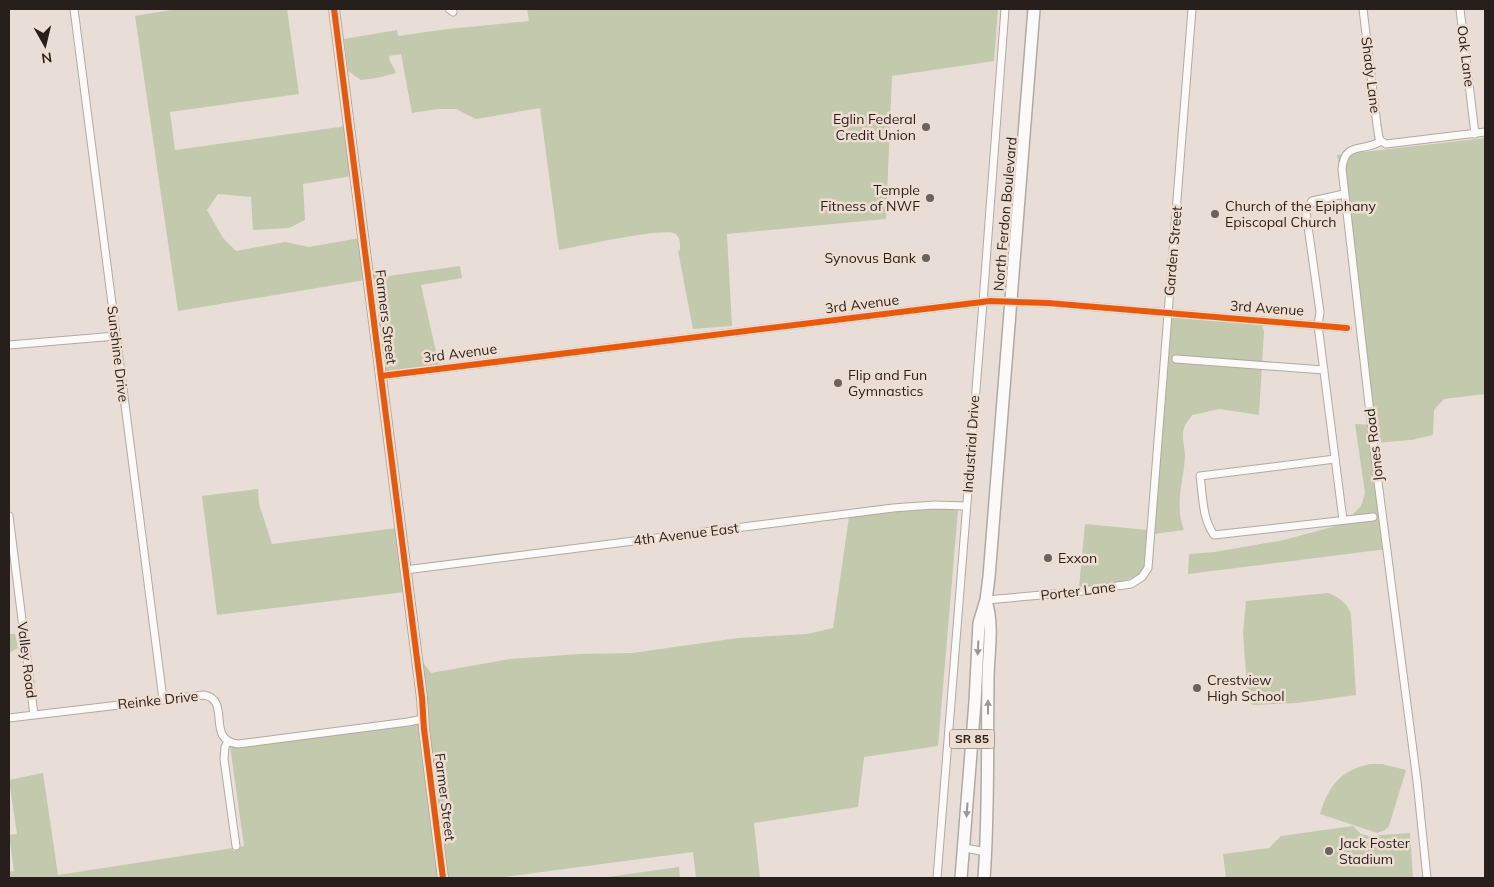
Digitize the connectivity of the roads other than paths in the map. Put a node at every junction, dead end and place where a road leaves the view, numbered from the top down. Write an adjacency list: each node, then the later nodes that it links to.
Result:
1 (74, 9): 17 (street, Sunshine Drive)
2 (334, 9): 21 (street, Farmers Street)
3 (1005, 9): 13 (street, Industrial Drive)
4 (1034, 9): 12 (main road, North Ferdon Boulevard / SR 85)
5 (1192, 9): 14 (street, Garden Street)
6 (1363, 9): 10 (street, Shady Lane)
7 (1460, 9): 9 (street, Oak Lane)
8 (1485, 132): 9 (street, Jones Road)
9 (1475, 134): 10 (street, Jones Road)
10 (1382, 141): 11 (street, Jones Road)
11 (1344, 194): 15 (street); 43 (street, Jones Road)
12 (1011, 301): 13 (street, 3rd Avenue); 14 (street, 3rd Avenue); 30 (main road, North Ferdon Boulevard / SR 85)
13 (984, 302): 21 (street, 3rd Avenue); 23 (street, Industrial Drive)
14 (1168, 313): 15 (street, 3rd Avenue); 27 (street, Garden Street)
15 (1318, 325): 16 (street, 3rd Avenue); 20 (street)
16 (1348, 328)
17 (116, 336): 18 (street); 31 (street, Sunshine Drive)
18 (9, 345)
19 (1176, 359): 20 (street)
20 (1324, 370): 22 (street)
21 (381, 376): 29 (street, Farmers Street)
22 (1336, 460): 26 (street); 26 (street)
23 (966, 506): 29 (street, 4th Avenue East); 40 (street, Industrial Drive)
24 (9, 516): 28 (street, Valley Road)
25 (1373, 517): 26 (street)
26 (1343, 520)
27 (1149, 553): 30 (street, Porter Lane)
28 (11, 557): 32 (street, Valley Road)
29 (405, 570): 34 (street, Farmers Street)
30 (986, 600): 37 (main road, North Ferdon Boulevard / SR 85, one-way to 37); 38 (main road, North Ferdon Boulevard / SR 85, one-way to 30)
31 (163, 699): 32 (street, Reinke Drive); 35 (street, Reinke Drive)
32 (34, 715): 33 (street, Reinke Drive)
33 (9, 718)
34 (423, 718): 35 (street); 39 (street, Farmer Street)
35 (228, 741): 36 (street)
36 (236, 846)
37 (965, 848): 38 (street); 41 (main road, North Ferdon Boulevard / SR 85)
38 (986, 852): 42 (main road, North Ferdon Boulevard / SR 85)
39 (443, 878)
40 (937, 878)
41 (962, 878)
42 (984, 878)
43 (1427, 878)

